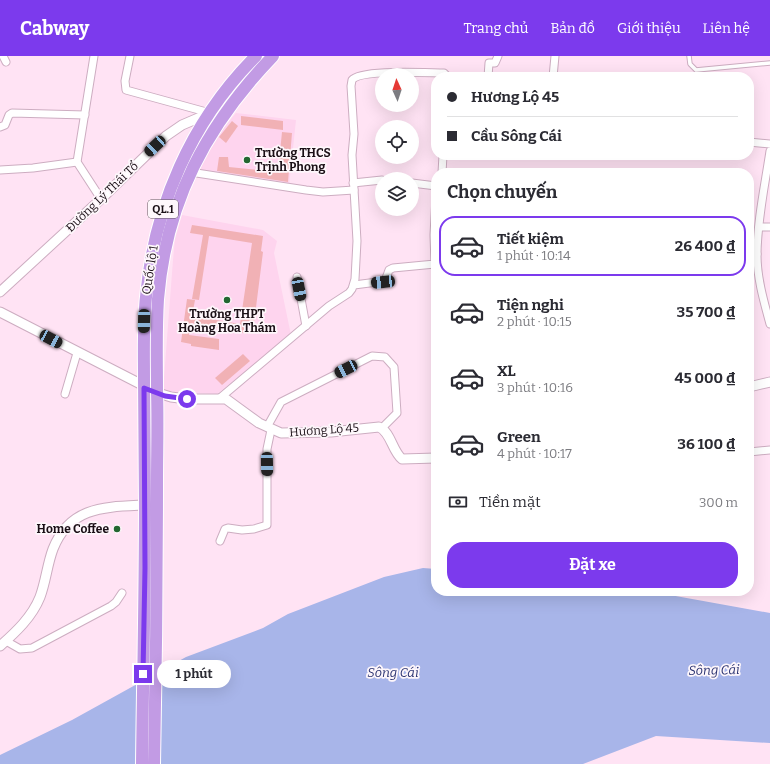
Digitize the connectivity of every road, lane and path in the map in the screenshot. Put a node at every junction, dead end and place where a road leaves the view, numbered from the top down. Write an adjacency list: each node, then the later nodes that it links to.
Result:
1 (94, 56): 13 (street)
2 (130, 56): 12 (street)
3 (256, 56): 12 (highway, Quốc lộ 1 / QL.1)
4 (273, 56): 20 (highway, Quốc lộ 1 / QL.1)
5 (498, 56): 9 (street)
6 (555, 56): 10 (street)
7 (689, 56): 8 (lane)
8 (770, 63)
9 (488, 72)
10 (553, 72)
11 (431, 73): 24 (street)
12 (210, 112): 25 (street, Đường Lý Thái Tổ); 40 (highway, Quốc lộ 1 / QL.1)
13 (85, 115): 14 (street); 18 (street)
14 (0, 127)
15 (754, 142): 16 (street)
16 (770, 144)
17 (770, 151): 26 (street)
18 (77, 162): 19 (street); 25 (street)
19 (0, 170)
20 (190, 172): 24 (street); 41 (highway, Quốc lộ 1 / QL.1)
21 (375, 182): 24 (street)
22 (419, 184): 23 (street)
23 (431, 185)
24 (353, 187): 32 (street)
25 (101, 199): 33 (street, Đường Lý Thái Tổ)
26 (760, 227): 27 (street); 29 (street)
27 (770, 227)
28 (754, 254): 29 (street)
29 (757, 254): 35 (street)
30 (431, 264): 32 (street)
31 (297, 277): 36 (street)
32 (354, 285): 36 (street)
33 (0, 292)
34 (0, 312): 37 (street, Hương Lộ 45)
35 (770, 324)
36 (306, 326): 43 (street)
37 (77, 353): 40 (street, Hương Lộ 45); 42 (street)
38 (770, 382): 39 (street)
39 (754, 386)
40 (144, 388): 41 (street, Hương Lộ 45); 49 (highway, Quốc lộ 1 / QL.1)
41 (158, 393): 43 (street, Hương Lộ 45); 54 (highway, Quốc lộ 1 / QL.1)
42 (64, 394)
43 (220, 398): 44 (street, Hương Lộ 45)
44 (269, 428): 45 (street, Hương Lộ 45); 45 (street); 50 (street)
45 (382, 428): 48 (street)
46 (770, 450): 47 (street)
47 (754, 452)
48 (431, 458)
49 (145, 505): 52 (street); 53 (highway, Quốc lộ 1 / QL.1)
50 (220, 541)
51 (122, 592): 52 (street)
52 (3, 644)
53 (142, 764)
54 (154, 764)

